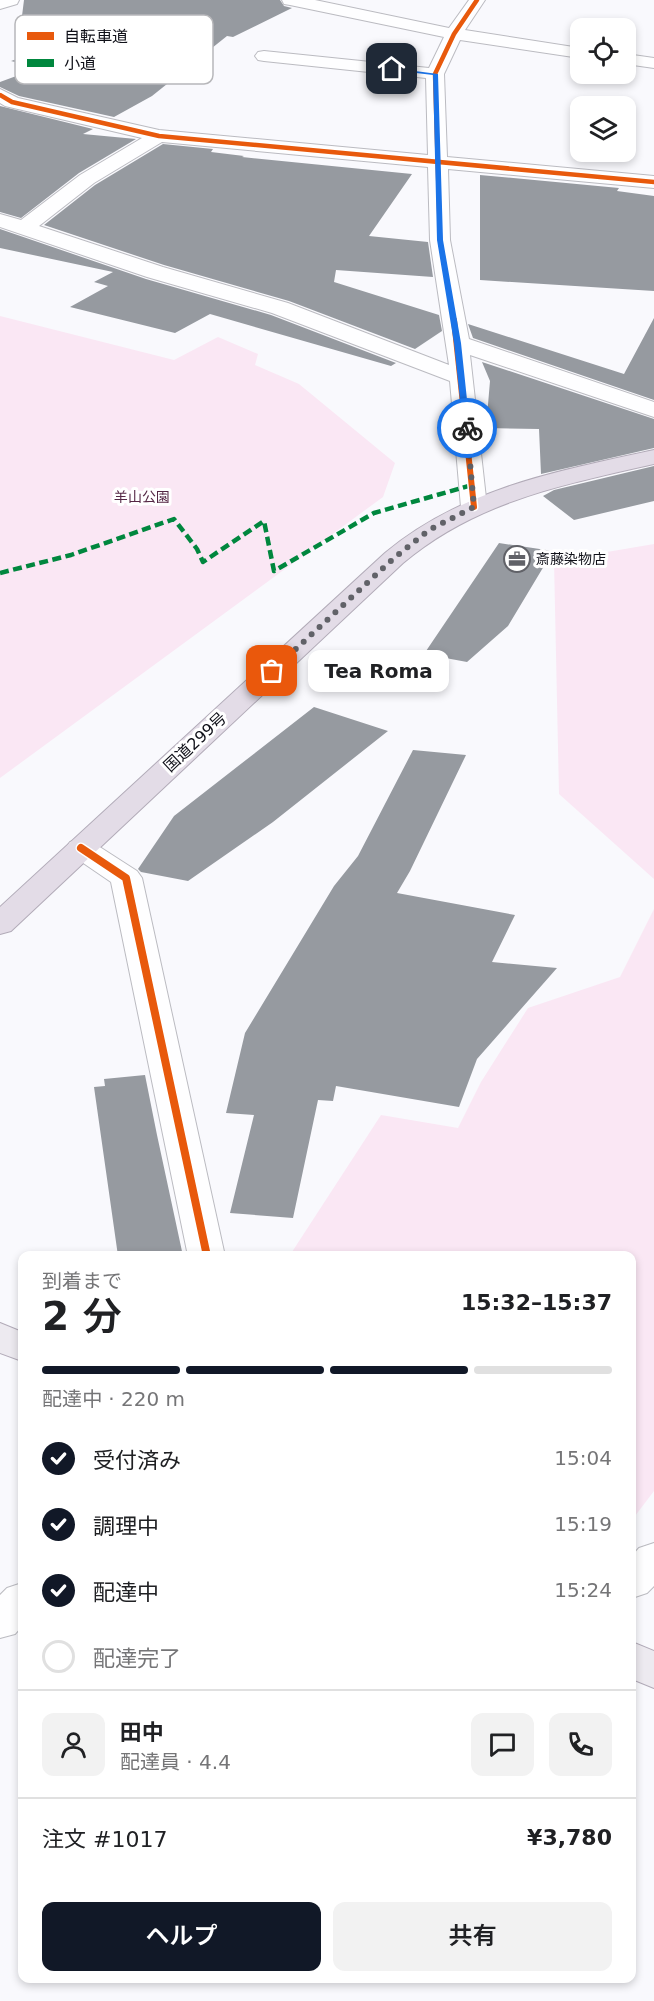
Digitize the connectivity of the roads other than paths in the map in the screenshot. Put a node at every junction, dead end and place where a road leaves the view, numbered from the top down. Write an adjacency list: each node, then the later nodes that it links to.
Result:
1 (11, 0): 4 (street)
2 (290, 0): 5 (street)
3 (477, 0): 5 (street)
4 (0, 4)
5 (454, 34): 6 (street); 10 (street)
6 (570, 51)
7 (264, 56): 10 (street)
8 (636, 60): 9 (street)
9 (654, 63)
10 (435, 74): 13 (street)
11 (0, 95): 12 (street)
12 (159, 136): 13 (street); 16 (street)
13 (437, 163): 14 (street); 17 (street)
14 (654, 182)
15 (0, 220): 16 (street)
16 (25, 227): 18 (street)
17 (458, 343): 18 (street); 19 (street)
18 (462, 378): 21 (street)
19 (654, 410)
20 (654, 457): 21 (highway, 国道299号)
21 (474, 507): 22 (highway, 国道299号)
22 (81, 848): 23 (highway, 国道299号); 24 (street)
23 (0, 924)
24 (206, 1251)
25 (0, 1336): 26 (main road)
26 (18, 1346)
27 (654, 1559): 28 (street)
28 (636, 1578)
29 (18, 1603): 30 (street)
30 (0, 1622)
31 (636, 1661): 32 (main road)
32 (654, 1671)

